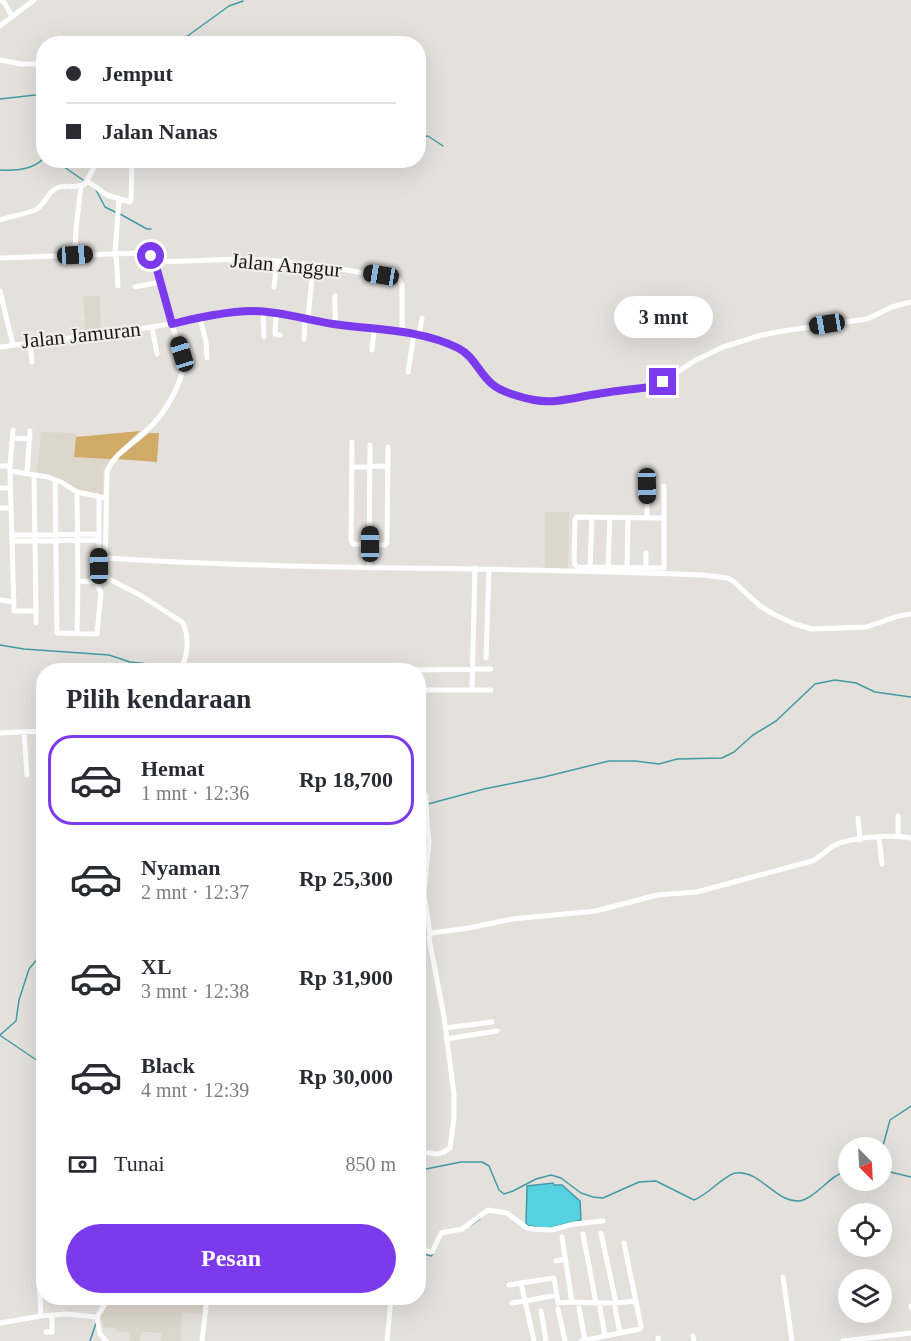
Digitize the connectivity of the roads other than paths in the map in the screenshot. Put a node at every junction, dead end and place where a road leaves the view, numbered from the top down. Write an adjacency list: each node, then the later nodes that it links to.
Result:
1 (0, 0): 3 (street)
2 (34, 0): 3 (street)
3 (12, 16): 4 (street)
4 (0, 26)
5 (0, 60): 6 (street)
6 (36, 64)
7 (94, 168): 9 (street)
8 (132, 168): 11 (street)
9 (87, 181): 10 (street); 11 (street)
10 (81, 186): 12 (street); 14 (street)
11 (119, 200): 13 (street)
12 (0, 220)
13 (116, 253): 14 (street, Jalan Anggur); 17 (street, Jalan Anggur); 20 (street)
14 (75, 255): 15 (street, Jalan Anggur)
15 (0, 258)
16 (277, 261): 17 (street, Jalan Anggur); 18 (street, Jalan Anggur); 22 (street)
17 (155, 262): 19 (street)
18 (313, 265): 30 (street); 35 (street, Jalan Anggur)
19 (160, 282): 21 (street); 31 (street)
20 (118, 286)
21 (135, 287)
22 (274, 287)
23 (0, 291): 41 (street, Jalan Jamuran)
24 (335, 296): 32 (street)
25 (911, 302): 37 (street, Jalan Jamuran)
26 (263, 312): 27 (street, Jalan Jamuran); 28 (street, Jalan Jamuran); 38 (street)
27 (276, 313): 30 (street, Jalan Jamuran); 36 (street)
28 (200, 318): 31 (street, Jalan Jamuran); 45 (street)
29 (423, 318): 37 (street)
30 (307, 319): 32 (street, Jalan Jamuran); 39 (street)
31 (172, 324): 33 (street, Jalan Jamuran); 69 (street)
32 (334, 324): 34 (street, Jalan Jamuran)
33 (152, 327): 40 (street, Jalan Jamuran); 44 (street)
34 (374, 329): 35 (street, Jalan Jamuran); 43 (street)
35 (402, 331): 37 (street, Jalan Jamuran)
36 (280, 335)
37 (417, 335): 47 (street)
38 (264, 337)
39 (304, 339)
40 (30, 343): 41 (street, Jalan Jamuran); 46 (street)
41 (13, 345): 42 (street)
42 (0, 347)
43 (372, 350)
44 (157, 354)
45 (207, 358)
46 (32, 362)
47 (408, 372)
48 (13, 430): 50 (street)
49 (30, 431): 51 (street)
50 (13, 438): 51 (street); 59 (street)
51 (30, 439): 60 (street)
52 (352, 442): 57 (street)
53 (370, 446): 58 (street)
54 (388, 447): 56 (street)
55 (0, 466): 59 (street)
56 (387, 466): 58 (street); 82 (street)
57 (352, 467): 58 (street); 82 (street)
58 (370, 467): 82 (street)
59 (10, 469): 60 (street); 66 (street)
60 (27, 473): 61 (street)
61 (34, 475): 62 (street); 81 (street)
62 (55, 480): 67 (street); 77 (street)
63 (647, 486): 75 (street)
64 (664, 486): 76 (street)
65 (0, 488): 66 (street)
66 (11, 488): 71 (street)
67 (77, 492): 68 (street); 78 (street)
68 (99, 497): 69 (street); 79 (street)
69 (106, 498): 84 (street)
70 (0, 508): 71 (street)
71 (11, 508): 80 (street)
72 (592, 517): 73 (street); 86 (street); 86 (street)
73 (610, 517): 74 (street); 87 (street)
74 (628, 518): 75 (street); 89 (street)
75 (647, 518): 76 (street)
76 (664, 518): 92 (street)
77 (55, 537): 78 (street); 81 (street); 100 (street)
78 (78, 537): 79 (street); 94 (street)
79 (99, 537): 93 (street)
80 (12, 538): 81 (street); 96 (street)
81 (35, 538): 97 (street)
82 (370, 544): 85 (street)
83 (646, 553): 90 (street)
84 (105, 558): 85 (street); 93 (street)
85 (369, 567): 88 (street)
86 (590, 567): 87 (street)
87 (608, 567): 89 (street)
88 (475, 568): 91 (street); 103 (street)
89 (627, 568): 90 (street)
90 (646, 568): 92 (street)
91 (489, 569): 92 (street); 101 (street)
92 (664, 570): 98 (street)
93 (105, 573): 102 (street)
94 (78, 581): 100 (street); 100 (street)
95 (0, 600): 96 (street)
96 (14, 602): 97 (street)
97 (36, 611): 99 (street)
98 (911, 614)
99 (36, 623)
100 (77, 633)
101 (486, 658)
102 (184, 663)
103 (472, 669): 104 (street); 105 (street); 107 (street)
104 (491, 669)
105 (426, 670)
106 (426, 690): 107 (street)
107 (472, 690): 108 (street)
108 (491, 690)
109 (36, 731): 110 (street)
110 (24, 732): 111 (street); 112 (street)
111 (0, 733)
112 (27, 775)
113 (426, 796): 121 (street)
114 (898, 816): 116 (street)
115 (858, 818): 119 (street)
116 (898, 835): 117 (street); 118 (street)
117 (879, 837): 119 (street); 120 (street)
118 (911, 838)
119 (860, 840): 123 (street)
120 (882, 864)
121 (426, 876)
122 (426, 907): 123 (street)
123 (430, 934): 125 (street)
124 (492, 1022): 125 (street)
125 (445, 1028): 127 (street)
126 (497, 1031): 127 (street)
127 (446, 1039): 128 (street)
128 (426, 1152)
129 (603, 1221): 134 (street)
130 (601, 1233): 150 (street)
131 (583, 1234): 149 (street)
132 (562, 1237): 135 (street)
133 (624, 1243): 142 (street)
134 (426, 1251)
135 (565, 1259): 136 (street); 143 (street)
136 (556, 1261)
137 (783, 1277): 170 (street)
138 (521, 1283): 139 (street); 140 (street); 141 (street)
139 (509, 1285)
140 (557, 1295): 141 (street); 143 (street)
141 (525, 1301): 144 (street); 166 (street)
142 (636, 1301): 150 (street); 158 (street)
143 (572, 1302): 149 (street)
144 (512, 1303)
145 (40, 1305): 155 (street)
146 (104, 1305): 156 (street)
147 (206, 1305): 164 (street)
148 (390, 1305): 165 (street)
149 (598, 1306): 150 (street); 161 (street)
150 (615, 1306): 158 (street)
151 (579, 1308): 169 (street)
152 (558, 1309): 168 (street)
153 (541, 1311): 167 (street)
154 (52, 1315): 155 (street); 156 (street); 160 (street)
155 (40, 1316): 157 (street)
156 (97, 1317): 163 (street)
157 (0, 1323)
158 (620, 1333): 161 (street)
159 (911, 1333): 162 (street)
160 (50, 1334)
161 (604, 1338): 169 (street)
162 (900, 1338): 171 (street)
163 (106, 1341)
164 (202, 1341)
165 (387, 1341)
166 (534, 1341)
167 (546, 1341)
168 (565, 1341)
169 (584, 1341)
170 (792, 1341)
171 (843, 1341)

